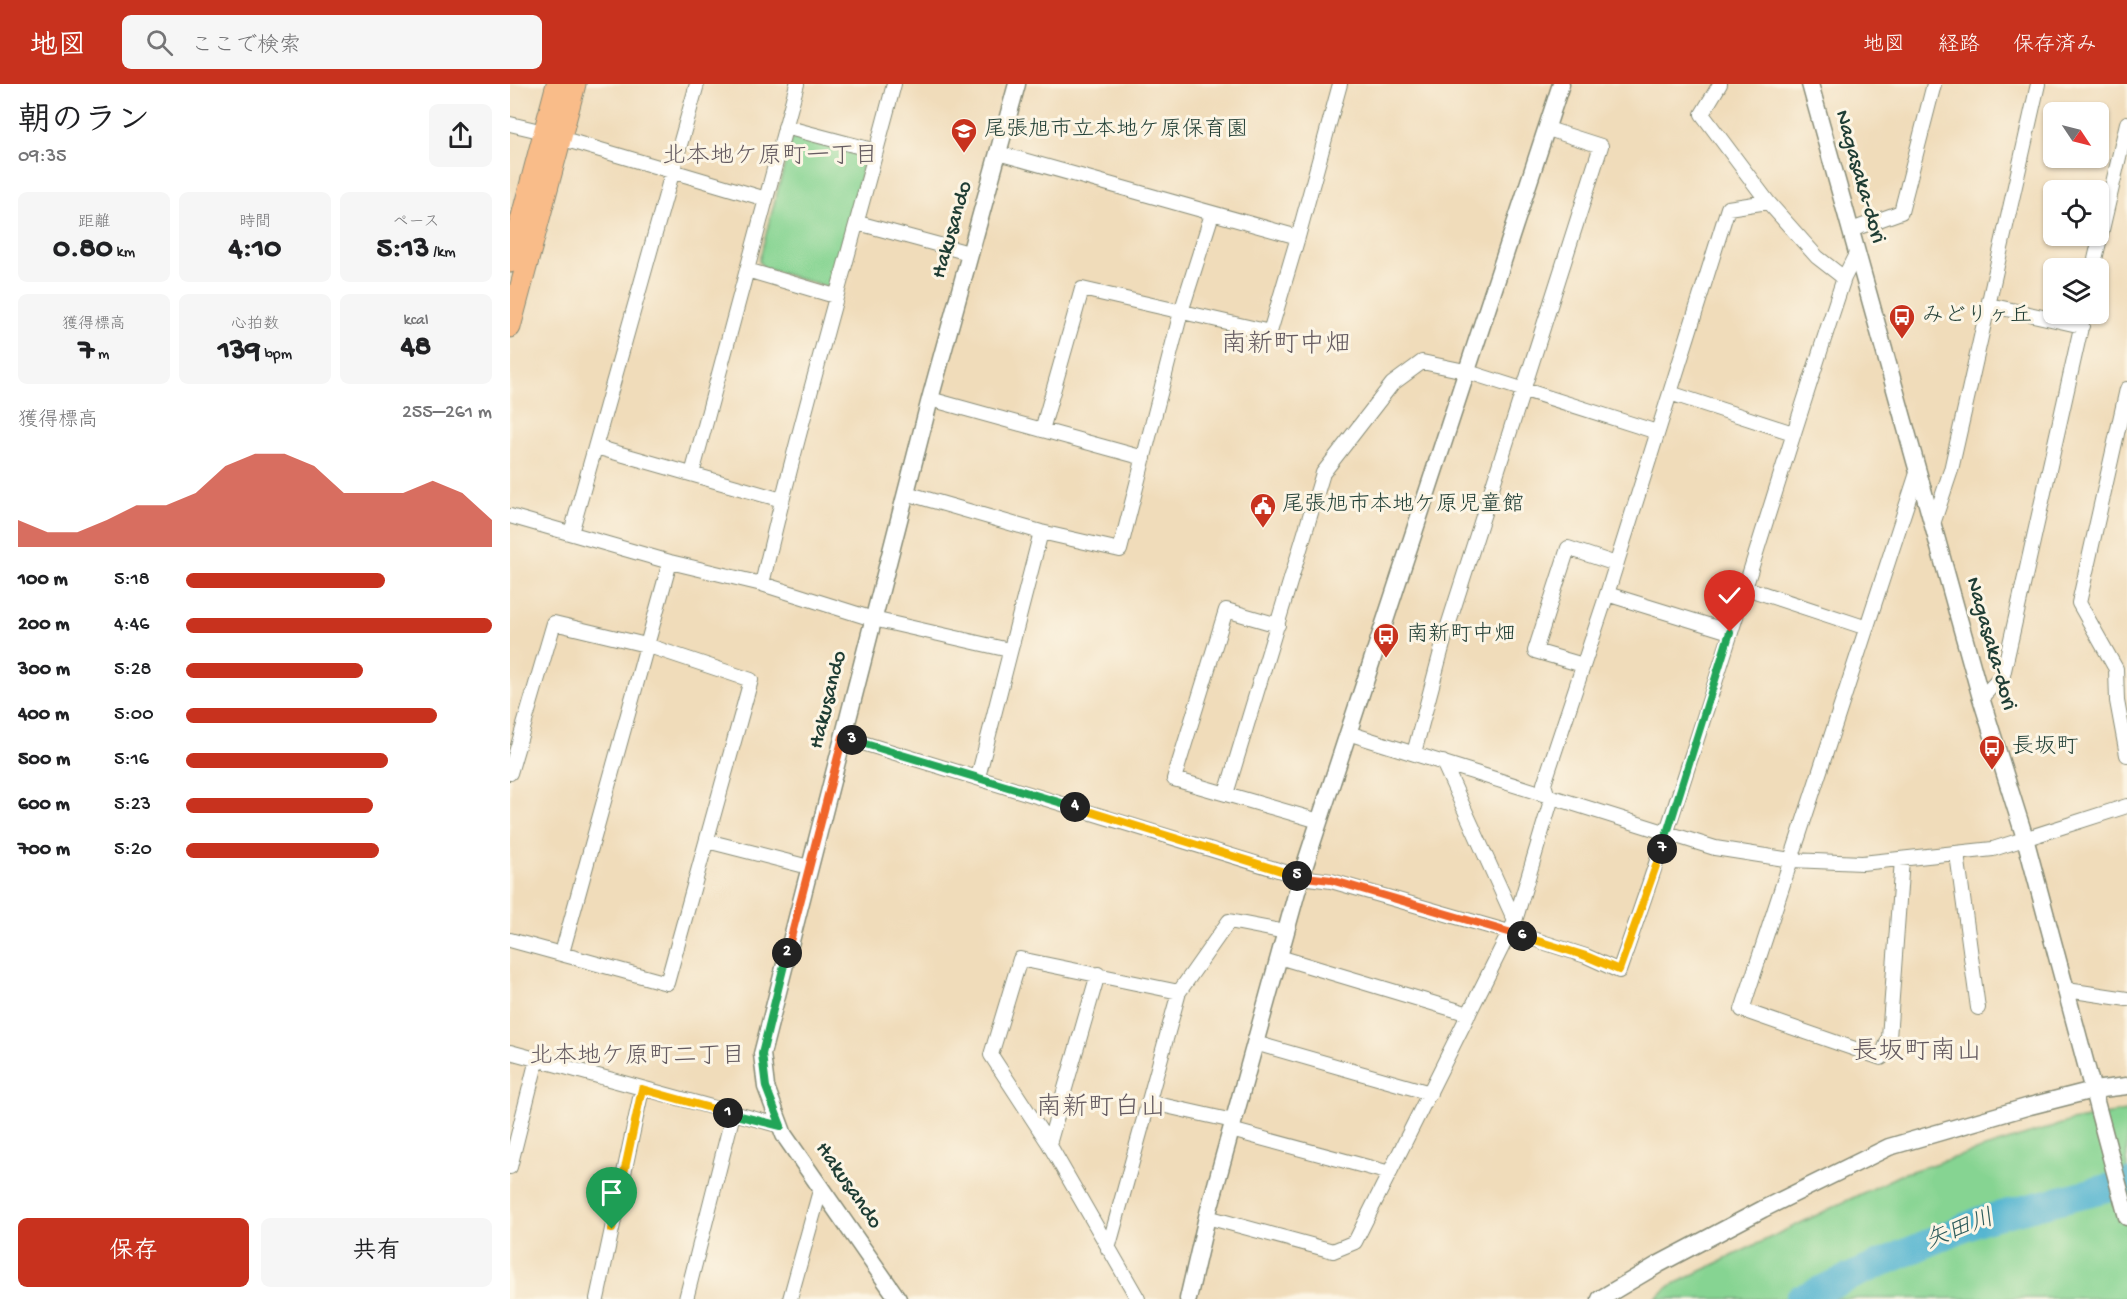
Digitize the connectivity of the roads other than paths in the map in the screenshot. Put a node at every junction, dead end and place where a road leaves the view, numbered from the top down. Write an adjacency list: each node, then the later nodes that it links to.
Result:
1 (557, 84): 17 (highway)
2 (575, 84): 17 (highway)
3 (697, 84): 20 (street)
4 (797, 84): 15 (street)
5 (894, 84): 18 (street)
6 (1017, 84): 19 (street, Hakusando)
7 (1340, 84): 26 (street)
8 (1720, 84): 22 (street)
9 (1810, 84): 25 (street, Nagasaka-dori)
10 (1934, 84): 25 (street)
11 (2038, 84): 34 (street)
12 (1559, 85): 16 (street)
13 (2127, 123): 29 (street)
14 (510, 124): 17 (street)
15 (785, 127): 18 (street); 21 (street)
16 (1548, 129): 39 (street); 41 (street)
17 (552, 135): 20 (street); 30 (highway); 38 (highway)
18 (876, 152): 24 (street)
19 (998, 153): 23 (street); 28 (street, Hakusando)
20 (674, 173): 21 (street); 47 (street)
21 (766, 199): 31 (street)
22 (1768, 202): 32 (street); 42 (street)
23 (1212, 214): 26 (street); 35 (street)
24 (858, 223): 28 (street); 33 (street)
25 (1851, 230): 27 (street, Nagasaka-dori)
26 (1298, 237): 35 (street)
27 (1857, 252): 32 (street); 49 (street, Nagasaka-dori)
28 (969, 253): 43 (street, Hakusando)
29 (2095, 258)
30 (510, 262)
31 (747, 270): 33 (street); 50 (street)
32 (1844, 278): 46 (street)
33 (835, 297): 52 (street)
34 (1989, 305): 36 (street); 54 (street)
35 (1181, 312): 44 (street); 48 (street)
36 (2043, 314)
37 (2082, 324): 70 (street)
38 (510, 327)
39 (1465, 371): 41 (street); 63 (street); 71 (street)
40 (2127, 389): 69 (street)
41 (1525, 392): 45 (street); 73 (street)
42 (1670, 393): 45 (street); 46 (street)
43 (930, 399): 44 (street); 51 (street, Hakusando)
44 (1042, 430): 48 (street)
45 (1657, 432): 58 (street)
46 (1793, 433): 60 (street)
47 (596, 447): 50 (street); 56 (street)
48 (1144, 458): 55 (street)
49 (1918, 470): 54 (street, Nagasaka-dori); 64 (street)
50 (692, 474): 52 (street)
51 (906, 493): 55 (street); 62 (street, Hakusando)
52 (782, 500): 59 (street)
53 (510, 516): 56 (street)
54 (1933, 524): 70 (street, Nagasaka-dori)
55 (1041, 532): 67 (street)
56 (571, 533): 57 (street)
57 (670, 562): 59 (street); 66 (street)
58 (1616, 564): 61 (street); 68 (street)
59 (762, 584): 62 (street)
60 (1743, 587): 64 (street); 65 (street)
61 (1607, 594): 65 (street); 68 (street)
62 (873, 619): 67 (street); 72 (street, Hakusando)
63 (1278, 625): 79 (street); 79 (street)
64 (1864, 627): 87 (street)
65 (1730, 632): 82 (street)
66 (646, 645): 76 (street); 84 (street); 93 (street)
67 (1009, 650): 77 (street)
68 (1583, 665): 78 (street)
69 (2122, 673): 74 (street)
70 (1981, 698): 83 (street, Nagasaka-dori)
71 (1348, 733): 73 (street); 81 (street)
72 (843, 737): 77 (street); 88 (street, Hakusando)
73 (1414, 753): 75 (street)
74 (2127, 754)
75 (1443, 762): 78 (street); 90 (street)
76 (510, 773)
77 (978, 777): 89 (street)
78 (1545, 793): 82 (street); 90 (street)
79 (1226, 794): 81 (street)
80 (2127, 806): 83 (street)
81 (1320, 821): 89 (street)
82 (1668, 832): 87 (street); 90 (street)
83 (2025, 838): 85 (street); 96 (street, Nagasaka-dori)
84 (707, 841): 88 (street); 93 (street)
85 (1957, 854): 86 (street); 99 (street)
86 (1902, 859): 87 (street); 87 (street)
87 (1791, 860)
88 (809, 867): 110 (street, Hakusando)
89 (1301, 877): 90 (street); 91 (street)
90 (1512, 928): 100 (street)
91 (1286, 932): 94 (street); 97 (street)
92 (510, 940): 93 (street)
93 (562, 953)
94 (1279, 957): 100 (street); 101 (street)
95 (1098, 974): 97 (street); 112 (street); 112 (street)
96 (2067, 990): 98 (street); 106 (street, Nagasaka-dori)
97 (1179, 992): 108 (street)
98 (2127, 999)
99 (1978, 1008)
100 (1469, 1014): 107 (street)
101 (1255, 1043): 107 (street); 111 (street)
102 (510, 1052): 103 (street)
103 (537, 1059): 105 (street); 113 (street)
104 (2127, 1086): 106 (street)
105 (642, 1089): 109 (street); 120 (street)
106 (2093, 1090): 117 (street, Nagasaka-dori); 125 (street)
107 (1430, 1093): 114 (street)
108 (1149, 1102): 111 (street); 118 (street)
109 (733, 1114): 110 (street); 121 (street)
110 (781, 1126): 115 (street, Hakusando)
111 (1232, 1126): 114 (street); 116 (street)
112 (1049, 1144): 118 (street)
113 (510, 1167)
114 (1390, 1173): 116 (street)
115 (821, 1187): 119 (street, Hakusando); 122 (street)
116 (1207, 1217): 124 (street)
117 (2127, 1217)
118 (1108, 1249): 123 (street)
119 (895, 1297)
120 (597, 1299)
121 (686, 1299)
122 (790, 1299)
123 (1138, 1299)
124 (1188, 1299)
125 (1600, 1299)

